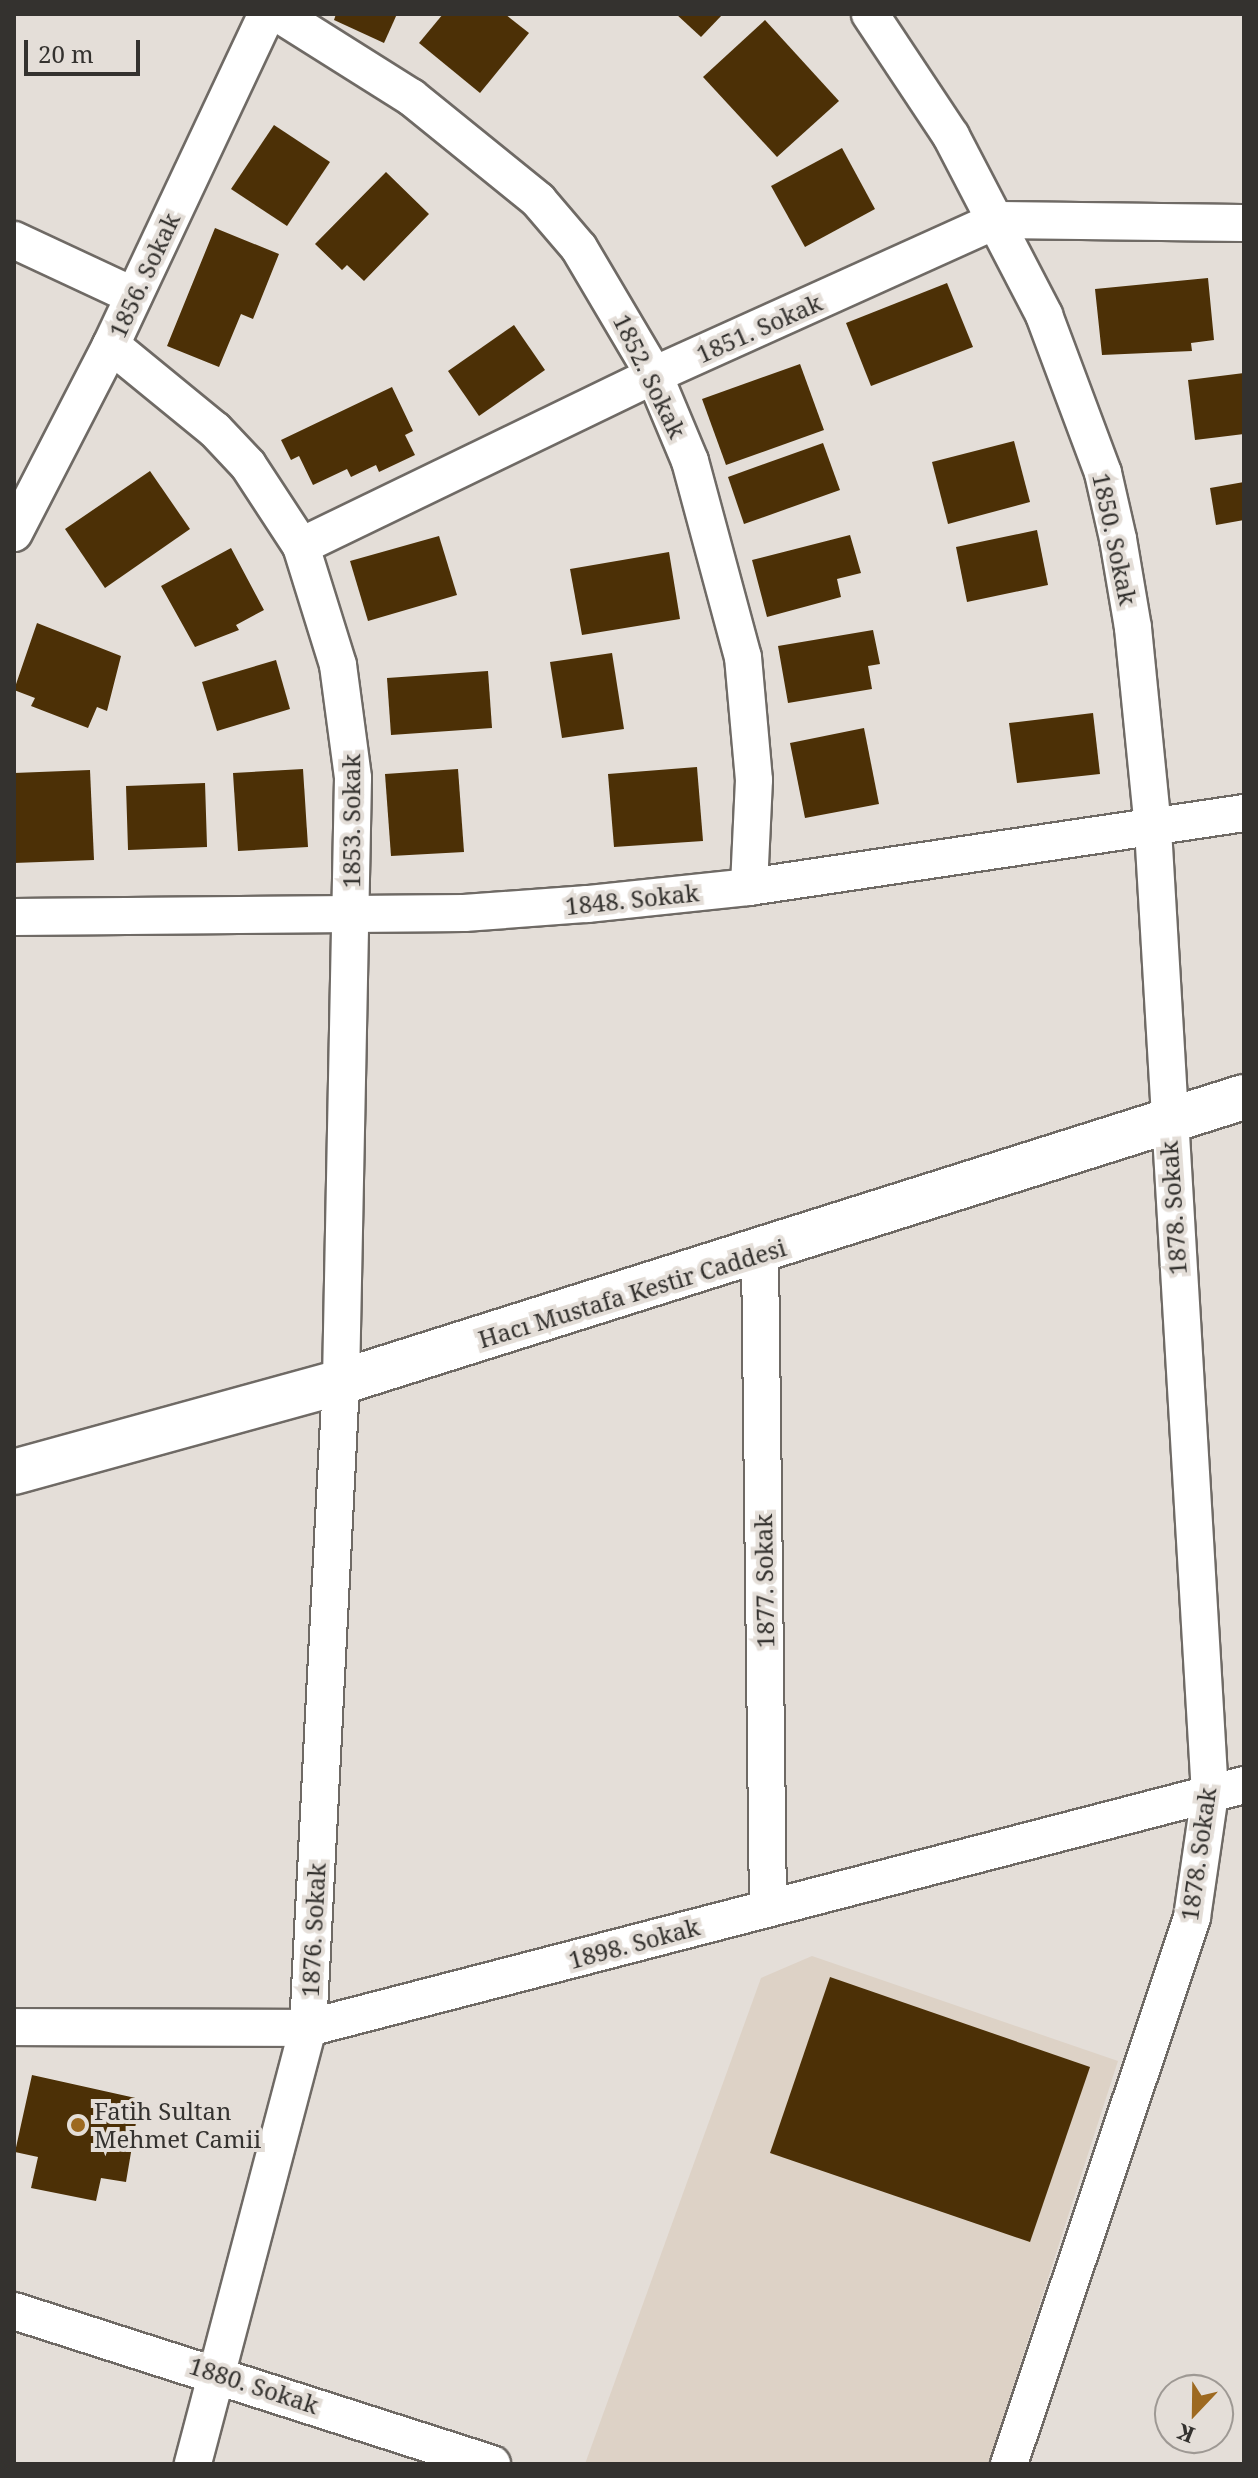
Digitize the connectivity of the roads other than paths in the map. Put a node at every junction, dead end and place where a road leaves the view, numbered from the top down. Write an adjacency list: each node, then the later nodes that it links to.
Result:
1 (267, 14): 7 (street, 1856. Sokak)
2 (279, 14): 9 (street, 1852. Sokak)
3 (870, 14): 4 (street, 1850. Sokak)
4 (998, 220): 5 (street, 1851. Sokak); 9 (street, 1851. Sokak); 13 (street, 1850. Sokak)
5 (1244, 223)
6 (14, 240): 7 (street)
7 (134, 296): 8 (street, 1856. Sokak)
8 (111, 345): 10 (street, 1856. Sokak); 11 (street, 1853. Sokak)
9 (654, 375): 11 (street, 1851. Sokak); 14 (street, 1852. Sokak)
10 (14, 533)
11 (301, 546): 15 (street, 1853. Sokak)
12 (1244, 813): 13 (street, 1848. Sokak)
13 (1153, 829): 14 (street, 1848. Sokak); 18 (street, 1850. Sokak)
14 (749, 887): 15 (street, 1848. Sokak)
15 (352, 913): 16 (street, 1848. Sokak); 20 (street, 1853. Sokak)
16 (14, 917)
17 (1244, 1097): 18 (street, Hacı Mustafa Kestir Caddesi)
18 (1167, 1120): 19 (street, Hacı Mustafa Kestir Caddesi); 22 (street, 1878. Sokak)
19 (760, 1254): 20 (street, Hacı Mustafa Kestir Caddesi); 23 (street, 1877. Sokak)
20 (341, 1382): 21 (street, Hacı Mustafa Kestir Caddesi); 25 (street, 1876. Sokak)
21 (14, 1472)
22 (1227, 1790): 23 (street, 1898. Sokak); 30 (street, 1878. Sokak)
23 (768, 1908): 25 (street, 1898. Sokak)
24 (14, 2027): 25 (street, 1898. Sokak)
25 (308, 2028): 27 (street, 1876. Sokak)
26 (14, 2311): 27 (street, 1880. Sokak)
27 (219, 2372): 28 (street, 1876. Sokak); 29 (street, 1880. Sokak)
28 (193, 2464)
29 (492, 2464)
30 (1009, 2464)

